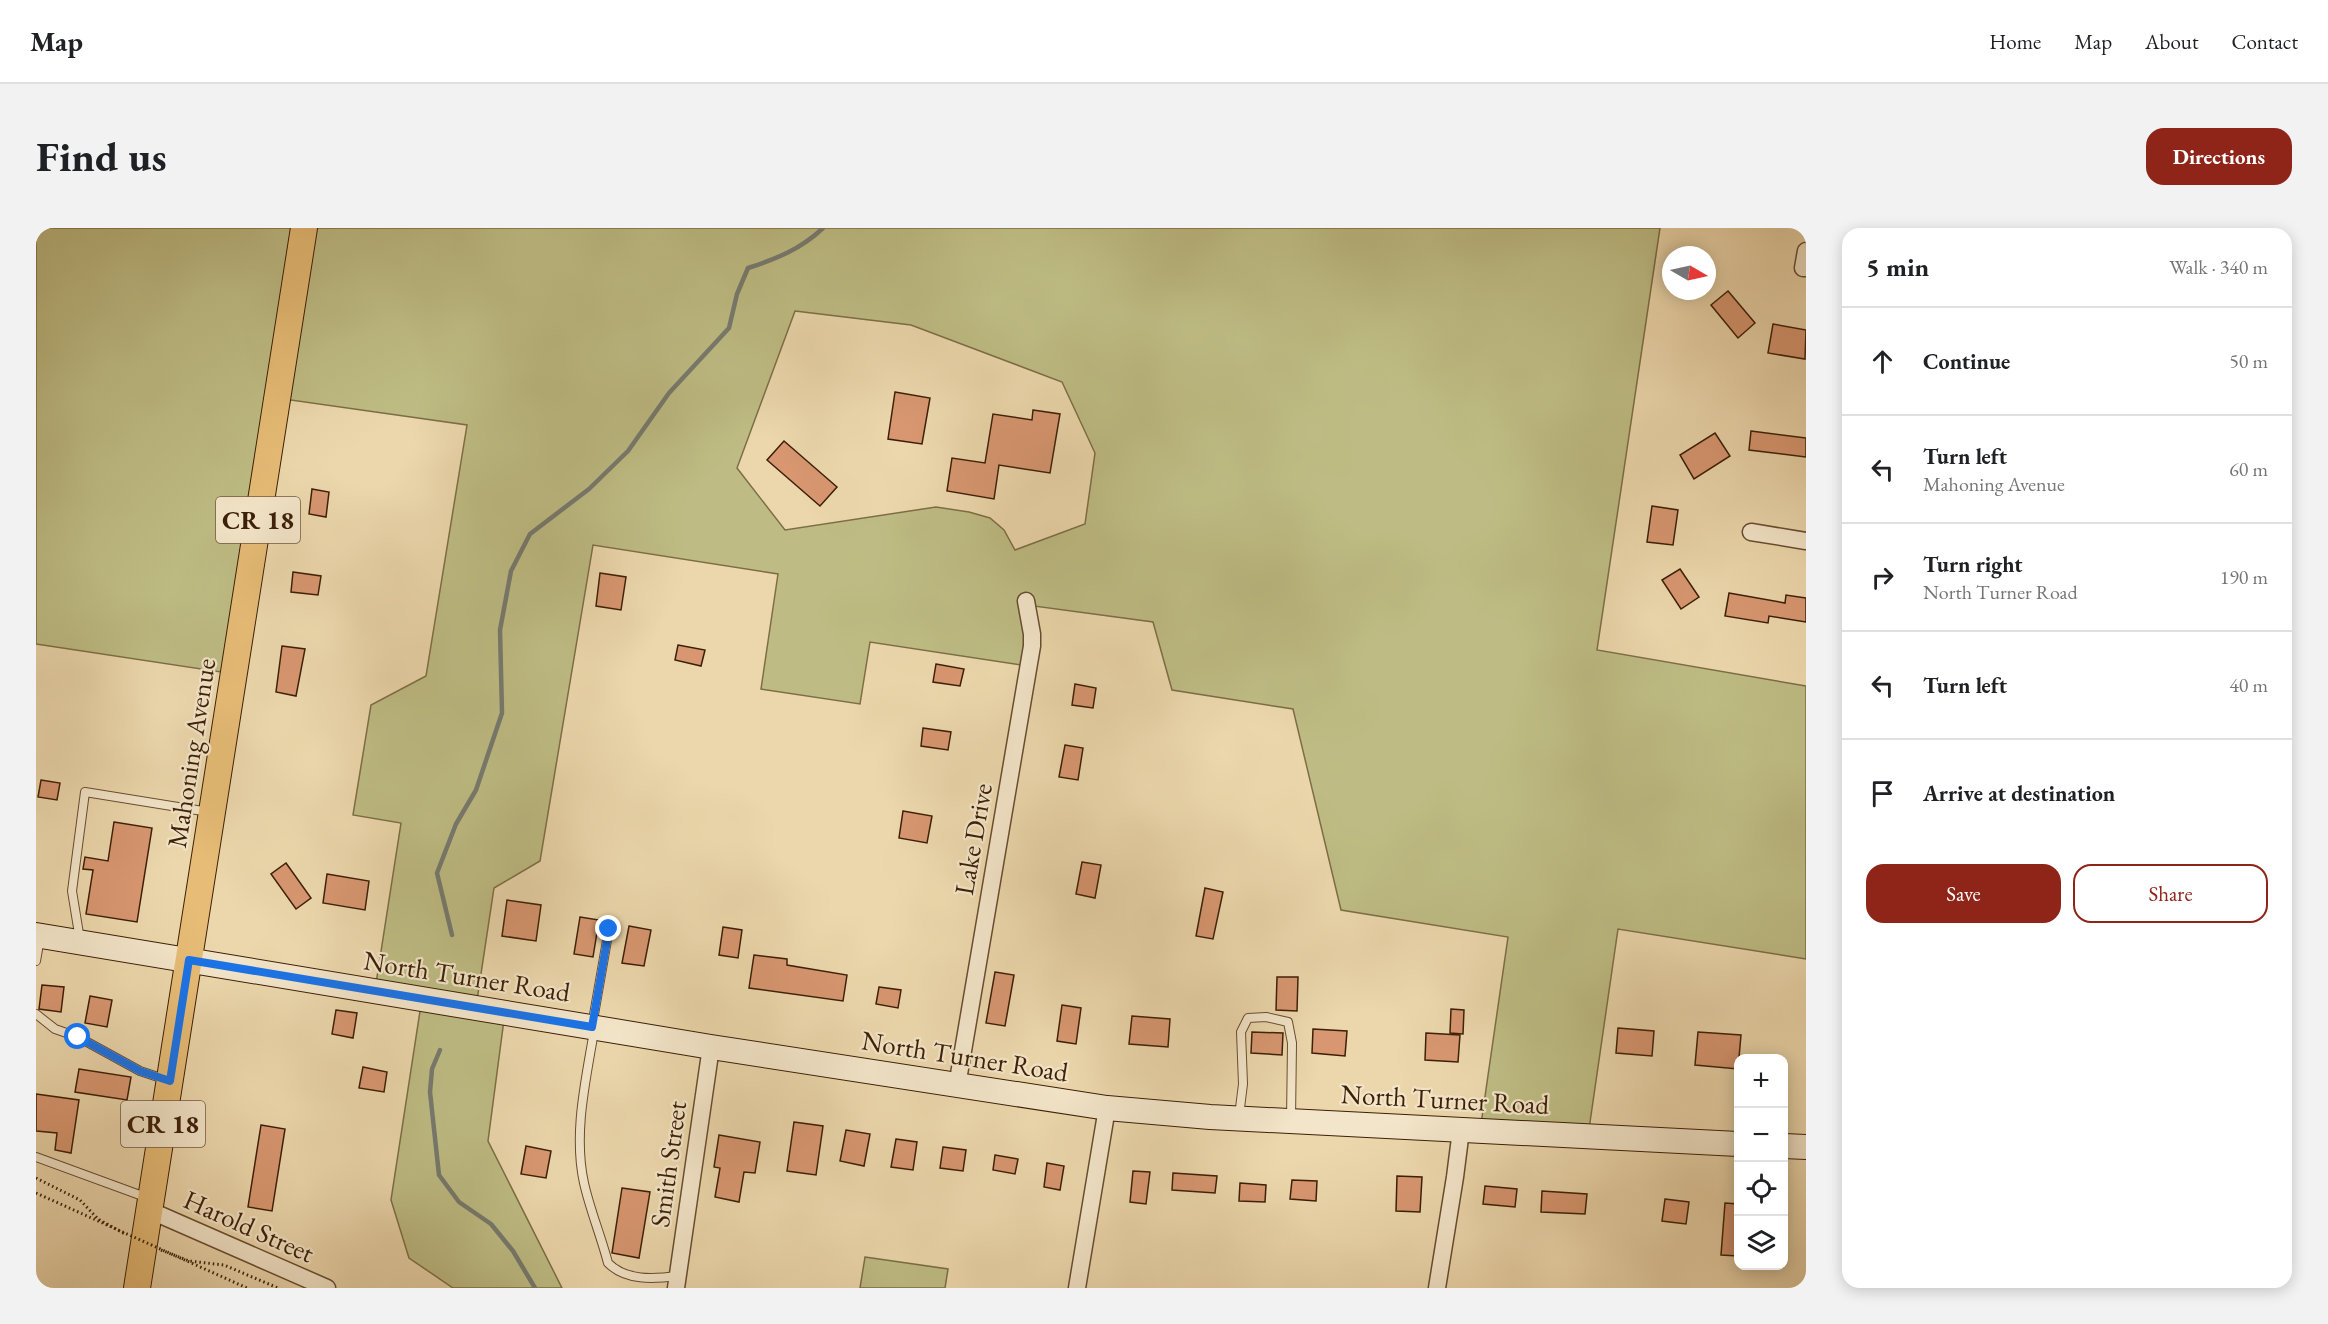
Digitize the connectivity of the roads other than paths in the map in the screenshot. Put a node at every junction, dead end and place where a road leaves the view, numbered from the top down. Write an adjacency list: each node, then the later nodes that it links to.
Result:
1 (304, 228): 7 (main road, Mahoning Avenue / CR 18)
2 (1806, 251): 3 (street)
3 (1806, 268)
4 (1751, 532): 5 (street)
5 (1806, 541)
6 (1026, 601): 17 (street, Lake Drive)
7 (212, 813): 10 (lane); 11 (main road, Mahoning Avenue / CR 18)
8 (609, 929): 14 (lane)
9 (38, 935): 10 (street, North Turner Road); 12 (lane)
10 (81, 942): 11 (street, North Turner Road)
11 (189, 960): 14 (street, North Turner Road); 16 (main road, Mahoning Avenue / CR 18)
12 (36, 961)
13 (36, 1014): 16 (lane)
14 (593, 1027): 15 (street, North Turner Road); 27 (lane)
15 (711, 1047): 17 (street, North Turner Road); 27 (street, Smith Street)
16 (170, 1081): 26 (main road, Mahoning Avenue / CR 18)
17 (957, 1086): 18 (street, North Turner Road)
18 (1107, 1108): 19 (street, North Turner Road); 30 (street)
19 (1239, 1118): 20 (street, North Turner Road); 20 (lane)
20 (1291, 1121): 21 (street, North Turner Road)
21 (1461, 1130): 22 (street, North Turner Road); 31 (street)
22 (1734, 1144)
23 (1788, 1146): 24 (street)
24 (1806, 1147)
25 (36, 1157): 26 (lane)
26 (150, 1205): 28 (main road, Mahoning Avenue / CR 18); 29 (street, Harold Street)
27 (677, 1282)
28 (137, 1288)
29 (327, 1288)
30 (1077, 1288)
31 (1437, 1288)

